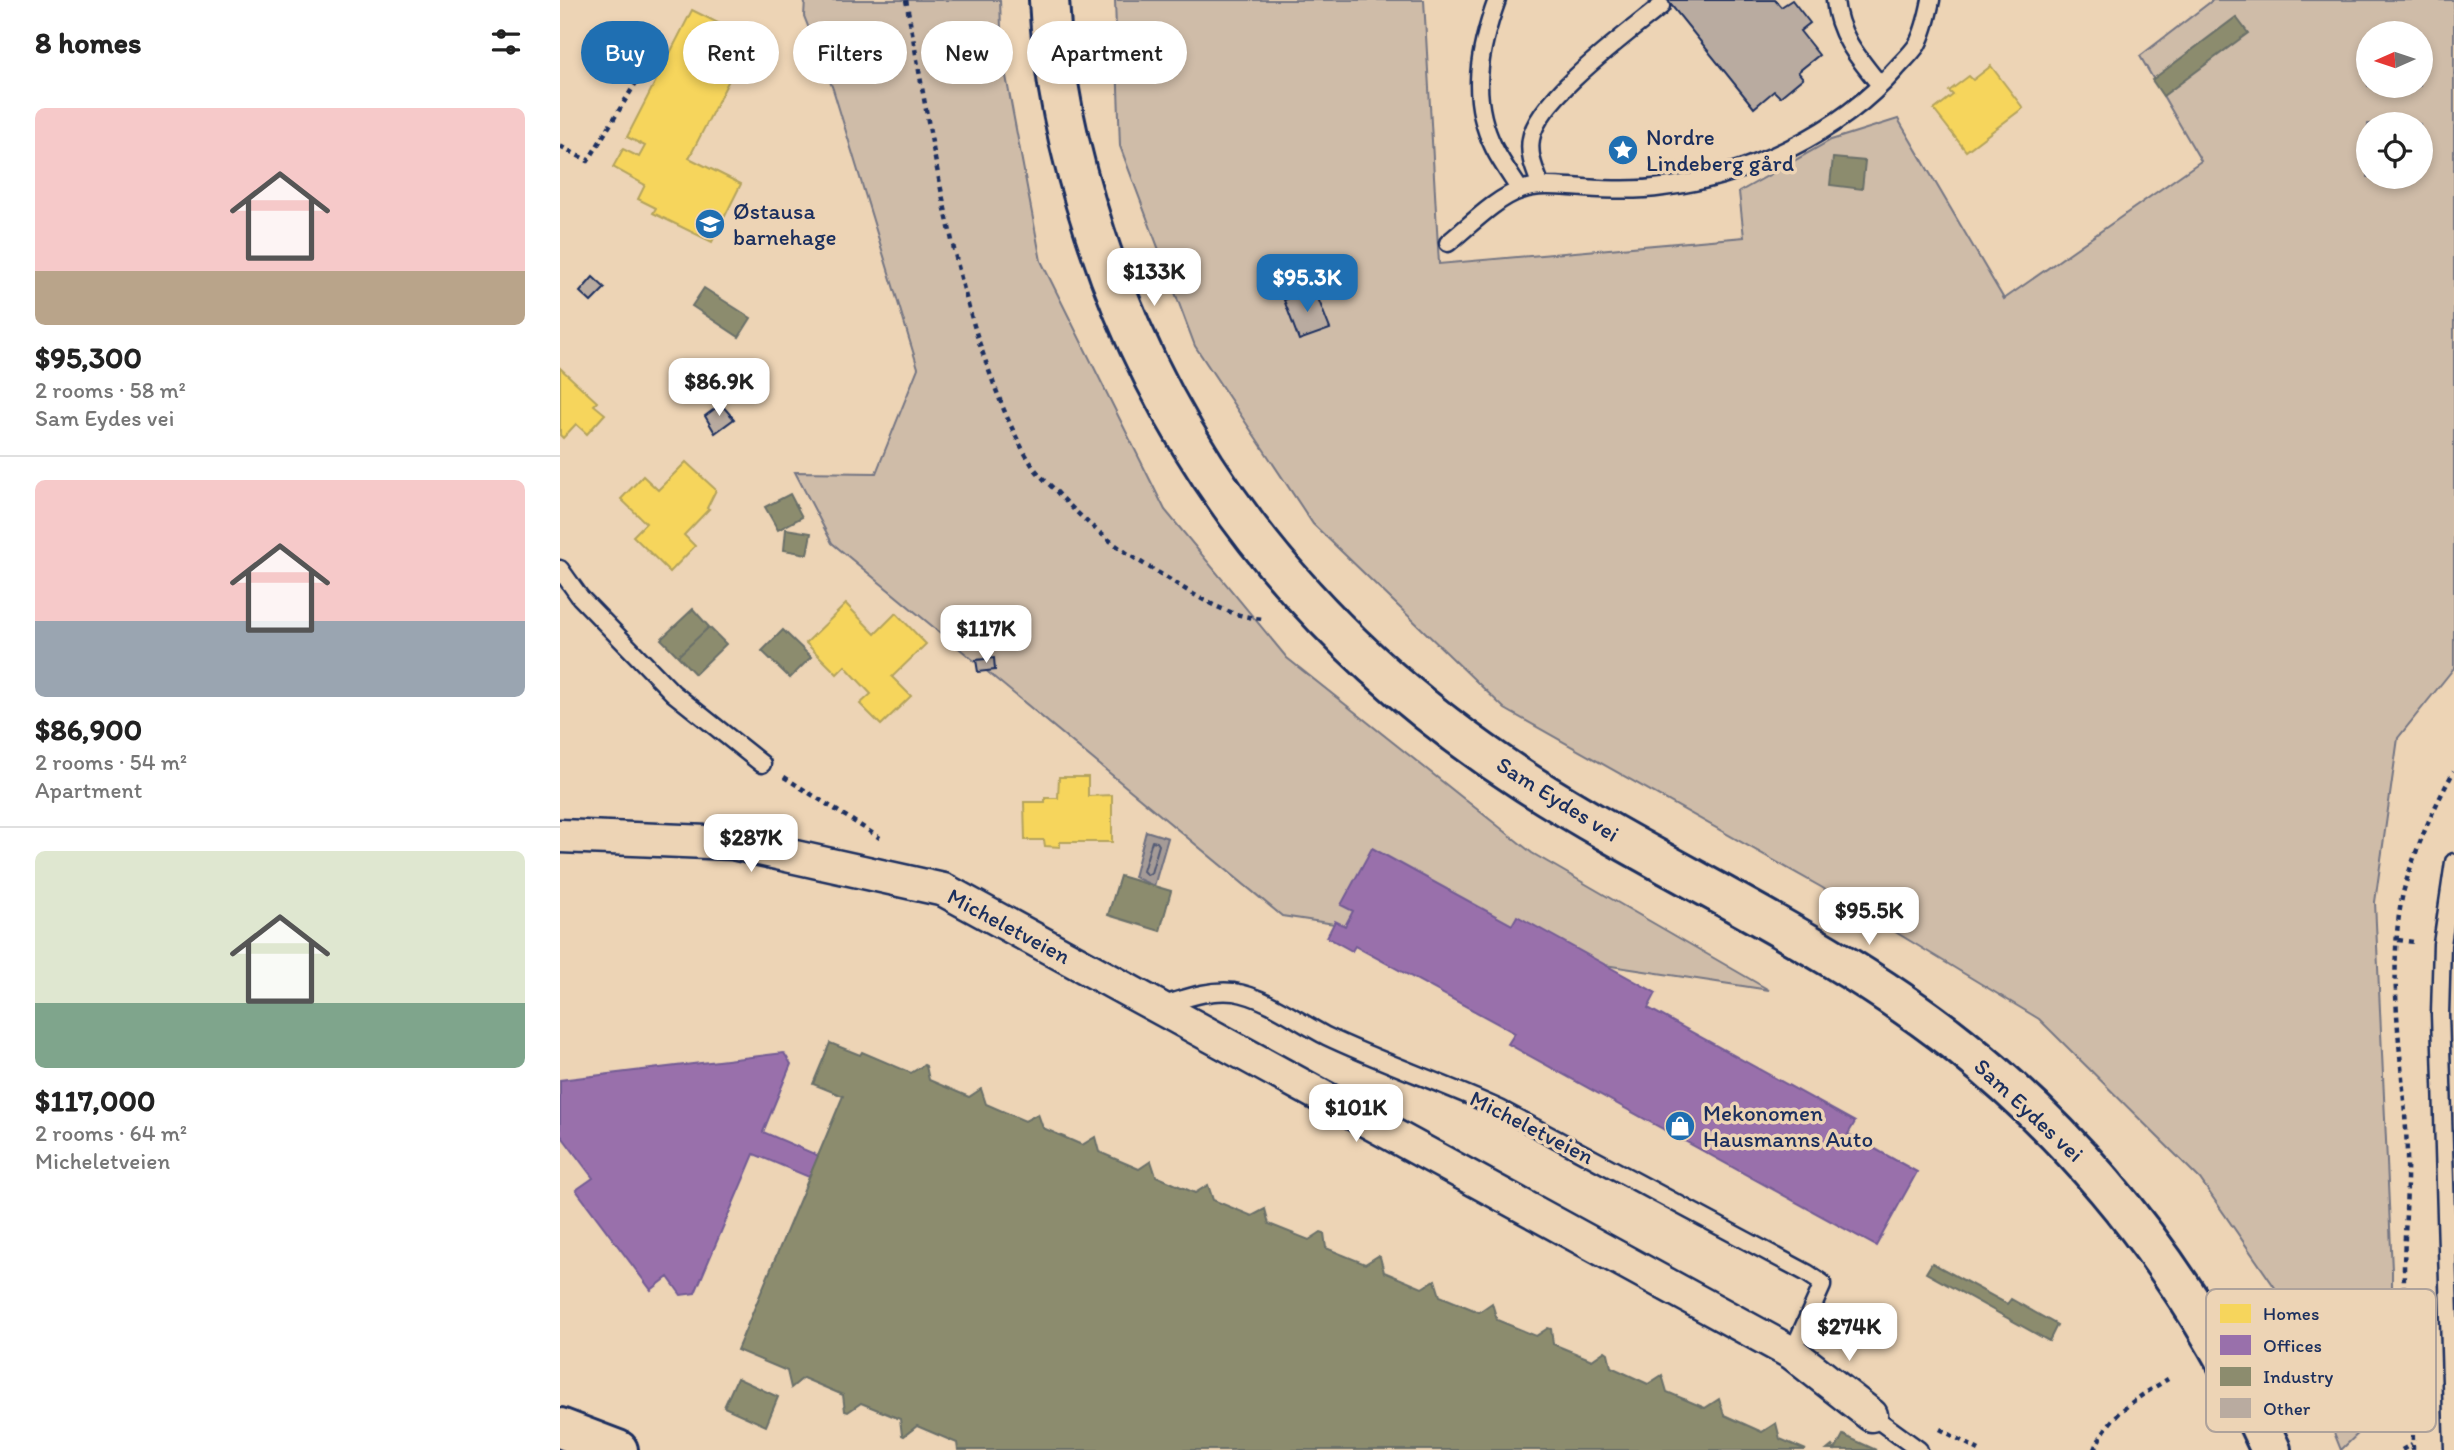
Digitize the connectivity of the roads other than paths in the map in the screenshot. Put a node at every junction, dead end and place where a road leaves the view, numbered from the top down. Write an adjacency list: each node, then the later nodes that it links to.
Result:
1 (1049, 0): 15 (main road, Sam Eydes vei)
2 (1497, 0): 8 (lane)
3 (1835, 0): 6 (lane)
4 (1931, 0): 6 (lane)
5 (1661, 6): 7 (lane)
6 (1880, 85): 7 (lane)
7 (1541, 186): 8 (lane)
8 (1520, 190): 9 (lane)
9 (1448, 243)
10 (560, 569): 11 (lane)
11 (762, 764)
12 (560, 836): 14 (street, Micheletveien)
13 (2454, 862): 23 (lane)
14 (1158, 1007): 16 (street, Micheletveien); 16 (lane, Micheletveien)
15 (2206, 1325)
16 (1792, 1353): 17 (street, Micheletveien)
17 (1871, 1415): 21 (lane, Micheletveien)
18 (560, 1428): 20 (main road)
19 (2263, 1432): 22 (main road, Sam Eydes vei)
20 (618, 1450)
21 (1919, 1450)
22 (2271, 1450)
23 (2453, 1450)

